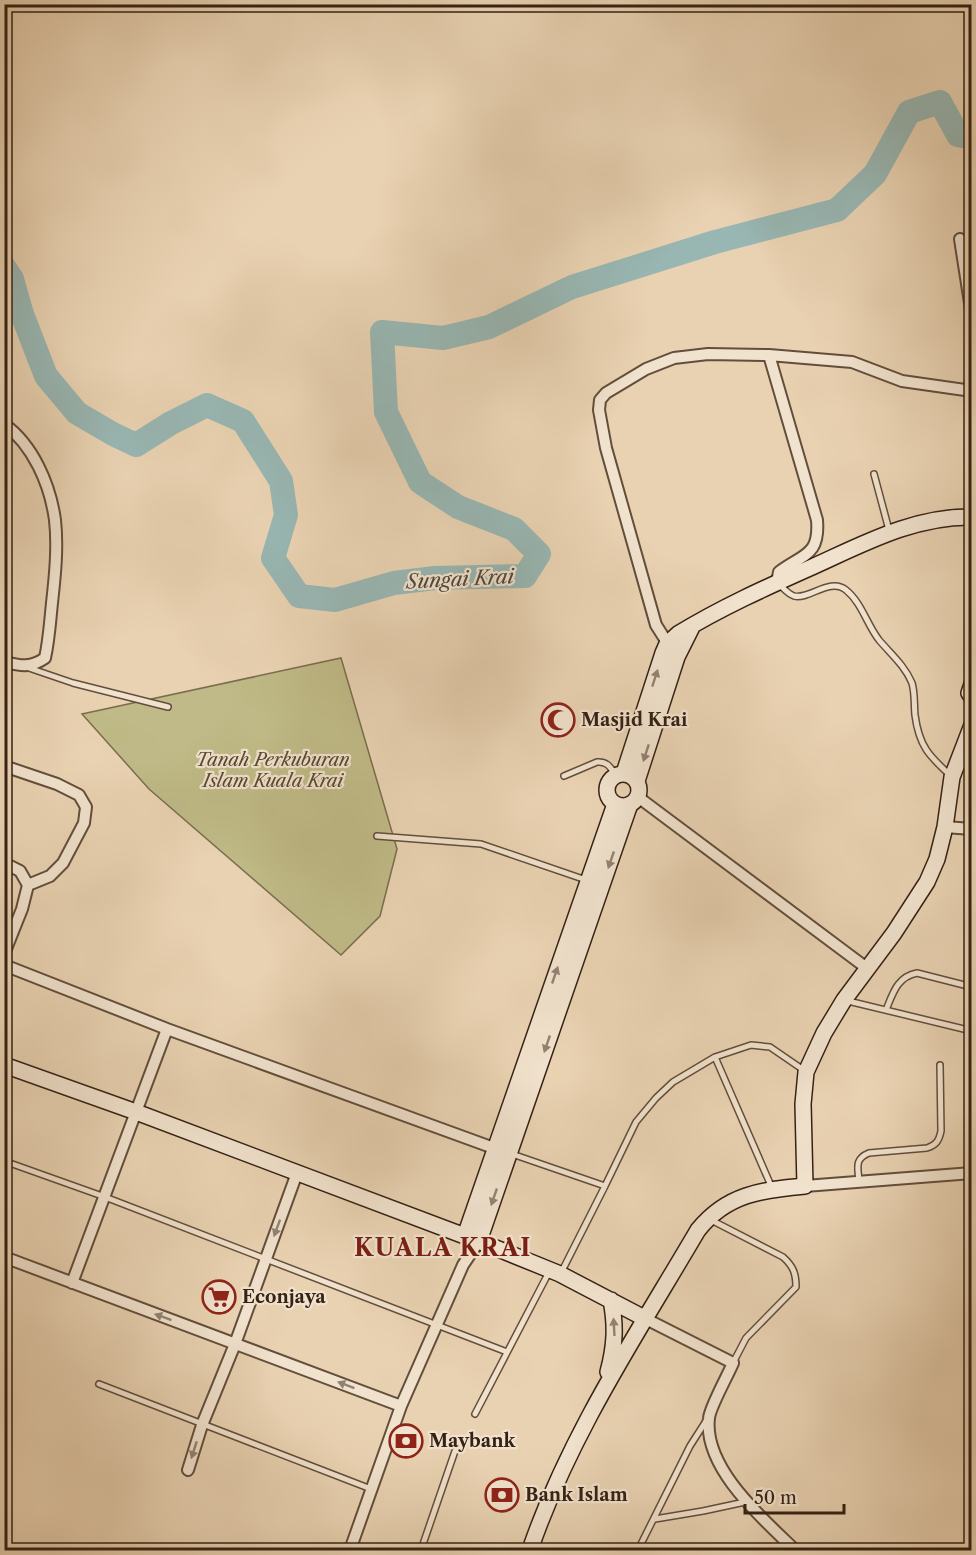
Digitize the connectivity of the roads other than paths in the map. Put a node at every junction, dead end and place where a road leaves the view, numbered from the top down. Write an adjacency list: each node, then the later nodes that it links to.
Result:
1 (960, 239): 2 (street)
2 (972, 316)
3 (769, 355): 4 (street); 9 (street); 11 (street)
4 (972, 391)
5 (4, 424): 14 (street)
6 (874, 474): 8 (lane)
7 (972, 517): 8 (street)
8 (890, 532): 9 (street)
9 (777, 582): 10 (street); 22 (lane)
10 (693, 625): 11 (street); 12 (street)
11 (668, 644): 12 (street); 21 (street, one-way to 11)
12 (677, 657): 21 (street, one-way to 21)
13 (4, 662): 14 (street)
14 (24, 667): 17 (lane)
15 (972, 684): 16 (street)
16 (972, 697)
17 (168, 707)
18 (972, 725): 22 (street)
19 (4, 766): 29 (street)
20 (564, 776): 21 (lane)
21 (625, 776): 23 (street); 23 (street)
22 (952, 777): 24 (street)
23 (628, 802): 28 (street); 32 (street)
24 (945, 826): 25 (street); 32 (street)
25 (972, 830)
26 (378, 836): 28 (lane)
27 (4, 862): 29 (street)
28 (595, 883): 43 (street)
29 (28, 885): 30 (street)
30 (4, 954)
31 (4, 965): 36 (street)
32 (867, 969): 34 (street)
33 (972, 987): 35 (lane)
34 (844, 1000): 35 (lane); 41 (street)
35 (886, 1010): 37 (lane)
36 (167, 1029): 42 (street); 43 (street)
37 (972, 1031)
38 (716, 1057): 41 (lane); 48 (lane); 50 (lane)
39 (4, 1065): 42 (street)
40 (940, 1065): 47 (lane)
41 (806, 1072): 49 (street)
42 (136, 1112): 45 (street); 51 (street)
43 (502, 1151): 48 (lane); 53 (street)
44 (4, 1161): 51 (lane)
45 (297, 1173): 53 (street); 55 (street, one-way to 55)
46 (972, 1173): 47 (street)
47 (859, 1181): 49 (street)
48 (605, 1186): 56 (lane)
49 (805, 1186): 50 (street)
50 (772, 1189): 52 (street)
51 (105, 1197): 55 (lane); 57 (street)
52 (708, 1218): 59 (street); 63 (lane)
53 (472, 1239): 56 (street); 60 (street)
54 (4, 1257): 57 (street)
55 (266, 1260): 60 (lane); 61 (street)
56 (555, 1272): 58 (street); 62 (lane)
57 (72, 1283): 61 (street, one-way to 57)
58 (611, 1300): 59 (street); 65 (street, one-way to 58)
59 (646, 1319): 63 (street); 65 (street)
60 (437, 1324): 62 (lane); 66 (street)
61 (235, 1344): 66 (street, one-way to 61); 69 (street)
62 (507, 1352): 67 (lane)
63 (733, 1363): 68 (street)
64 (99, 1384): 69 (lane)
65 (601, 1395): 77 (street)
66 (401, 1406): 72 (street)
67 (475, 1414)
68 (709, 1418): 73 (street); 74 (lane)
69 (202, 1425): 71 (street, one-way to 71); 72 (lane)
70 (455, 1451): 76 (lane)
71 (188, 1470)
72 (371, 1490): 75 (street)
73 (745, 1502): 74 (lane); 79 (street)
74 (655, 1519): 78 (lane)
75 (350, 1551)
76 (421, 1551)
77 (530, 1551)
78 (638, 1551)
79 (795, 1551)

